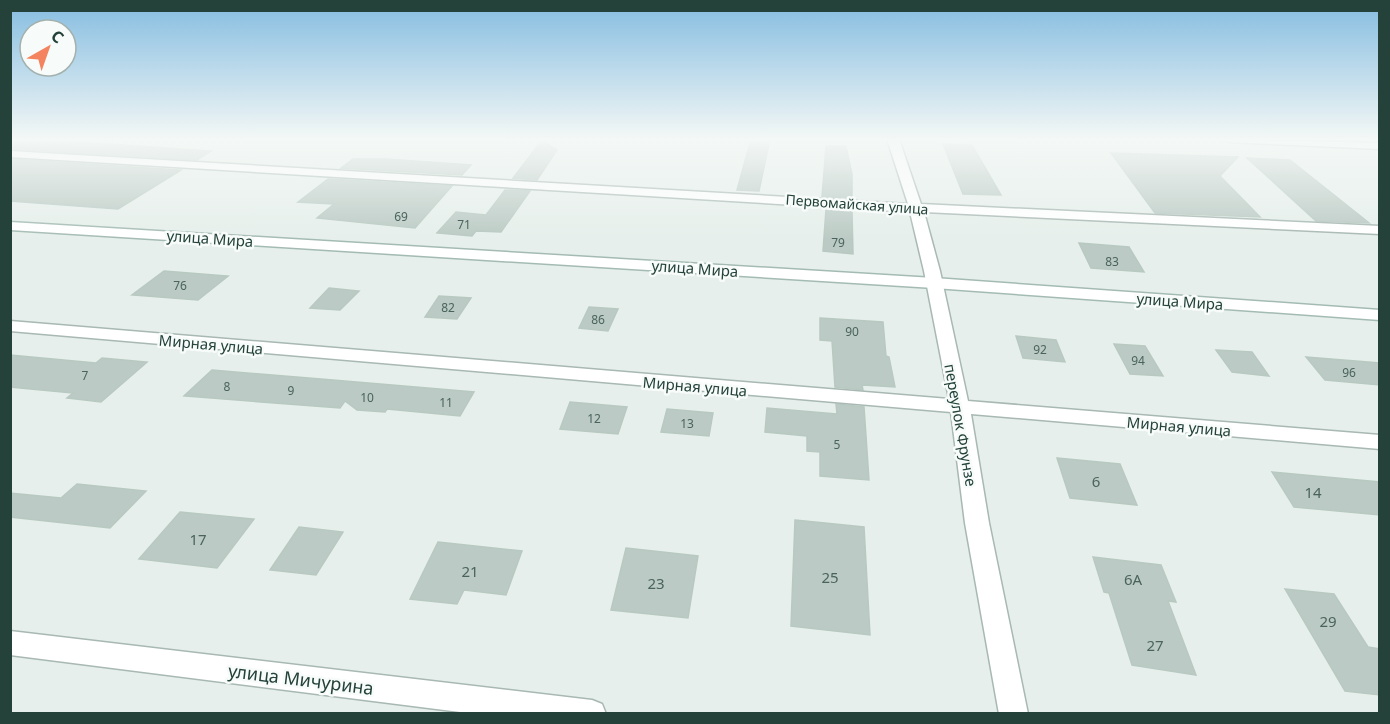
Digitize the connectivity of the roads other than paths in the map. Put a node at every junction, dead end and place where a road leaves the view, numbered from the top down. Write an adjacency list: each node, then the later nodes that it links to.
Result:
1 (325, 173): 3 (street, Первомайская улица)
2 (904, 173): 3 (street, переулок Фрунзе)
3 (916, 208): 5 (street, Первомайская улица); 6 (street, переулок Фрунзе)
4 (10, 226): 6 (street, улица Мира)
5 (1380, 230)
6 (934, 284): 7 (street, улица Мира); 9 (street, переулок Фрунзе)
7 (1380, 315)
8 (10, 326): 9 (street, Мирная улица)
9 (960, 408): 10 (street, Мирная улица); 13 (street, переулок Фрунзе)
10 (1380, 442)
11 (10, 643): 12 (street, улица Мичурина)
12 (592, 714)
13 (1014, 714)

